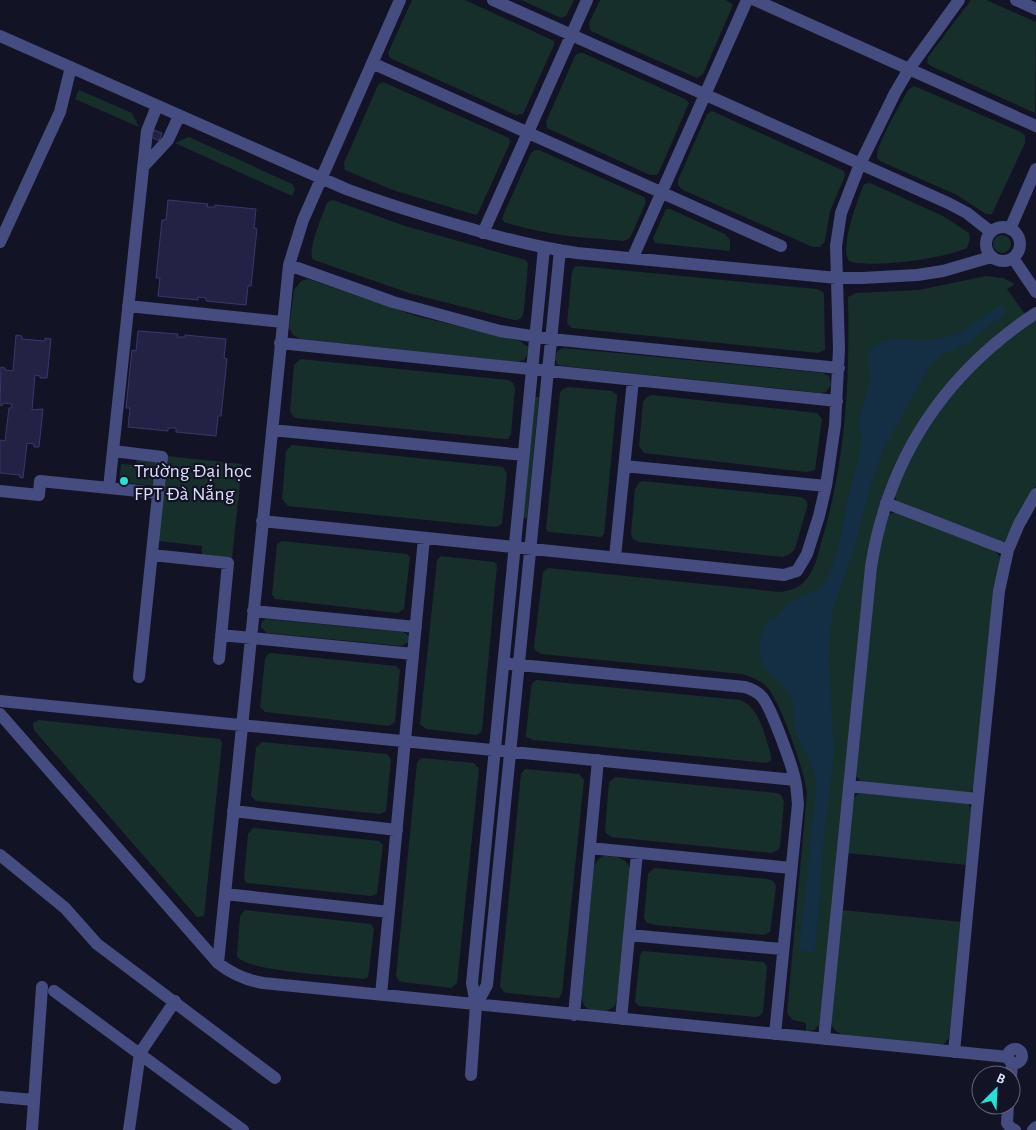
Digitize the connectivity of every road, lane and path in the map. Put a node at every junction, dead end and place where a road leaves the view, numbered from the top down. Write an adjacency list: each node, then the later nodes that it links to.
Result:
1 (400, 0): 11 (street)
2 (492, 0): 9 (street)
3 (587, 0): 9 (street)
4 (747, 0): 14 (street)
5 (755, 0): 13 (street)
6 (959, 0): 13 (street)
7 (1016, 0): 8 (street)
8 (1036, 9)
9 (571, 35): 14 (street); 18 (street)
10 (0, 36): 12 (street)
11 (372, 63): 18 (street); 22 (street)
12 (71, 67): 15 (street); 27 (street)
13 (909, 69): 17 (street); 19 (street)
14 (705, 94): 19 (street); 23 (street)
15 (157, 106): 16 (street); 20 (street)
16 (179, 116): 20 (street); 22 (street)
17 (1036, 126)
18 (528, 132): 23 (street); 25 (street)
19 (860, 164): 26 (street); 35 (street)
20 (143, 167): 37 (street)
21 (1036, 169): 24 (street)
22 (320, 179): 25 (street); 34 (street)
23 (662, 192): 28 (street); 32 (street)
24 (1010, 229): 26 (street); 33 (street)
25 (483, 232): 29 (street)
26 (991, 232): 31 (street)
27 (0, 242)
28 (781, 246)
29 (544, 248): 30 (street); 40 (street)
30 (560, 250): 32 (street); 41 (street)
31 (991, 256): 33 (street); 35 (street)
32 (633, 257): 35 (street)
33 (1013, 258): 36 (street)
34 (290, 265): 39 (street); 40 (street)
35 (836, 278): 43 (street)
36 (1036, 292)
37 (128, 306): 39 (street); 49 (street)
38 (1036, 313): 57 (street)
39 (282, 322): 42 (street)
40 (535, 337): 41 (street); 44 (street)
41 (551, 339): 43 (street); 45 (street)
42 (280, 344): 44 (street); 48 (street)
43 (839, 368): 47 (street)
44 (532, 369): 45 (street); 50 (street)
45 (548, 371): 46 (street); 61 (street)
46 (633, 380): 47 (street); 51 (street)
47 (837, 401): 52 (street)
48 (272, 430): 50 (street); 58 (street)
49 (113, 451): 53 (street); 55 (street)
50 (524, 454): 60 (street)
51 (624, 466): 52 (street); 64 (street)
52 (826, 486): 64 (street)
53 (109, 488): 54 (street); 55 (street)
54 (0, 491)
55 (158, 493): 63 (street)
56 (1036, 494): 62 (street)
57 (886, 503): 62 (street); 82 (street)
58 (262, 521): 59 (street); 65 (street)
59 (424, 538): 60 (street); 66 (street)
60 (515, 547): 61 (street); 71 (street)
61 (530, 549): 64 (street); 72 (street)
62 (1008, 550): 83 (street)
63 (152, 555): 67 (street); 73 (street)
64 (614, 557)
65 (253, 611): 66 (street); 68 (street)
66 (416, 627): 69 (street)
67 (221, 635): 68 (street); 70 (street)
68 (250, 637): 69 (street); 76 (street)
69 (413, 654): 77 (street)
70 (219, 659)
71 (503, 663): 72 (street); 78 (street)
72 (518, 665): 79 (street); 81 (street)
73 (139, 677)
74 (0, 701): 76 (street)
75 (0, 714): 94 (street)
76 (242, 725): 77 (street); 84 (street)
77 (405, 741): 78 (street); 85 (street)
78 (495, 750): 79 (street); 97 (street)
79 (510, 751): 80 (street); 97 (street)
80 (598, 760): 81 (street); 86 (street)
81 (795, 780): 89 (street)
82 (849, 786): 83 (street); 101 (street)
83 (978, 799): 102 (street)
84 (233, 811): 85 (street); 90 (street)
85 (396, 830): 91 (street)
86 (590, 848): 87 (street); 98 (street)
87 (637, 853): 89 (street); 92 (street)
88 (0, 855): 96 (street)
89 (791, 868): 93 (street)
90 (224, 894): 91 (street); 94 (street)
91 (389, 912): 95 (street)
92 (629, 935): 93 (street); 99 (street)
93 (782, 950): 100 (street)
94 (218, 963): 95 (street)
95 (381, 995): 97 (street)
96 (175, 1001): 103 (street); 106 (street)
97 (476, 1005): 98 (street); 105 (street)
98 (574, 1015): 99 (street)
99 (621, 1020): 100 (street)
100 (775, 1034): 101 (street)
101 (824, 1039): 102 (street)
102 (954, 1052): 104 (street)
103 (140, 1053): 108 (street); 112 (street); 113 (street)
104 (1010, 1065)
105 (471, 1075)
106 (275, 1078)
107 (0, 1097): 108 (street)
108 (34, 1100): 111 (street)
109 (1007, 1115): 114 (street)
110 (1036, 1127): 115 (street)
111 (32, 1130)
112 (129, 1130)
113 (243, 1130)
114 (1015, 1130)
115 (1033, 1130)

